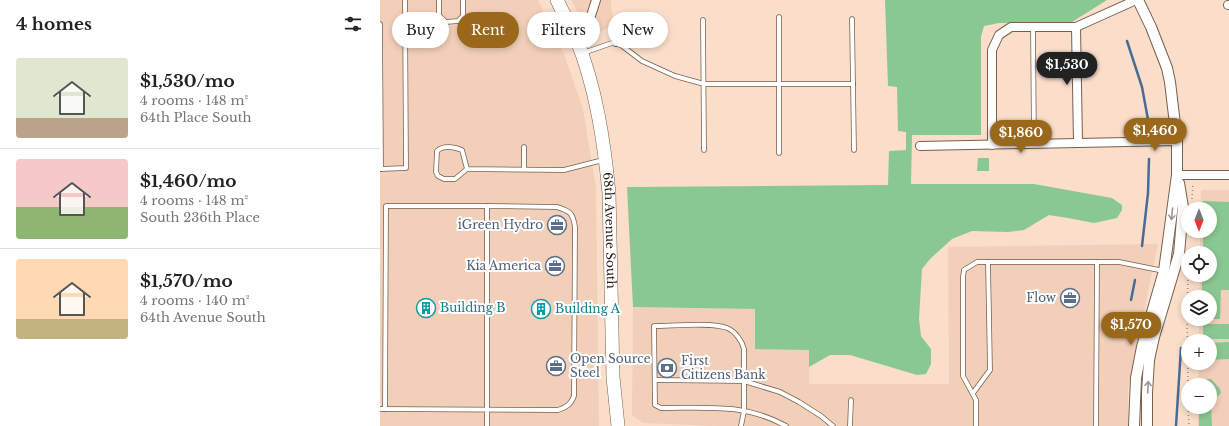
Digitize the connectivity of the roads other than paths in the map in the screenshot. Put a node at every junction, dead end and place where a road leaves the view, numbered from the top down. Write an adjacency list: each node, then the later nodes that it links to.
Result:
1 (405, 0): 32 (lane)
2 (439, 0): 3 (lane)
3 (463, 0)
4 (557, 0): 7 (main road, 68th Avenue South)
5 (596, 0): 8 (street)
6 (1140, 1): 14 (street); 22 (street)
7 (563, 12)
8 (592, 12)
9 (779, 17): 20 (lane)
10 (852, 19): 21 (lane)
11 (703, 20): 19 (lane)
12 (380, 24): 32 (lane)
13 (1033, 27): 14 (street); 24 (street); 25 (lane)
14 (1076, 27): 23 (street)
15 (608, 44): 18 (lane)
16 (579, 48): 18 (main road, 68th Avenue South)
17 (625, 48): 19 (lane)
18 (581, 54): 31 (main road, 68th Avenue South)
19 (704, 84): 20 (lane); 28 (lane)
20 (779, 84): 21 (lane); 30 (lane)
21 (853, 84): 29 (lane)
22 (1177, 141): 23 (street); 35 (street)
23 (1078, 143): 25 (street)
24 (992, 144): 25 (street); 26 (street)
25 (1034, 144)
26 (920, 146)
27 (524, 147): 34 (lane)
28 (704, 150)
29 (854, 150)
30 (779, 153)
31 (605, 159): 34 (lane); 51 (main road, 68th Avenue South)
32 (380, 169)
33 (467, 169): 33 (lane); 34 (lane)
34 (524, 170)
35 (1177, 175): 36 (street); 40 (street)
36 (1229, 175)
37 (487, 206): 42 (lane); 48 (lane); 48 (lane)
38 (988, 262): 39 (lane); 45 (lane); 45 (lane)
39 (1097, 262): 40 (lane); 57 (lane)
40 (1169, 272): 58 (street); 59 (street, one-way to 40)
41 (380, 291): 42 (lane)
42 (386, 291): 47 (lane)
43 (655, 380): 44 (lane); 44 (lane); 49 (lane)
44 (744, 381): 49 (lane); 54 (lane)
45 (973, 393): 56 (lane)
46 (851, 400): 55 (lane)
47 (383, 409): 48 (lane)
48 (487, 409): 50 (lane)
49 (744, 411): 52 (lane); 53 (lane)
50 (486, 426)
51 (618, 426)
52 (741, 426)
53 (786, 426)
54 (833, 426)
55 (850, 426)
56 (976, 426)
57 (1096, 426)
58 (1134, 426)
59 (1147, 426)

